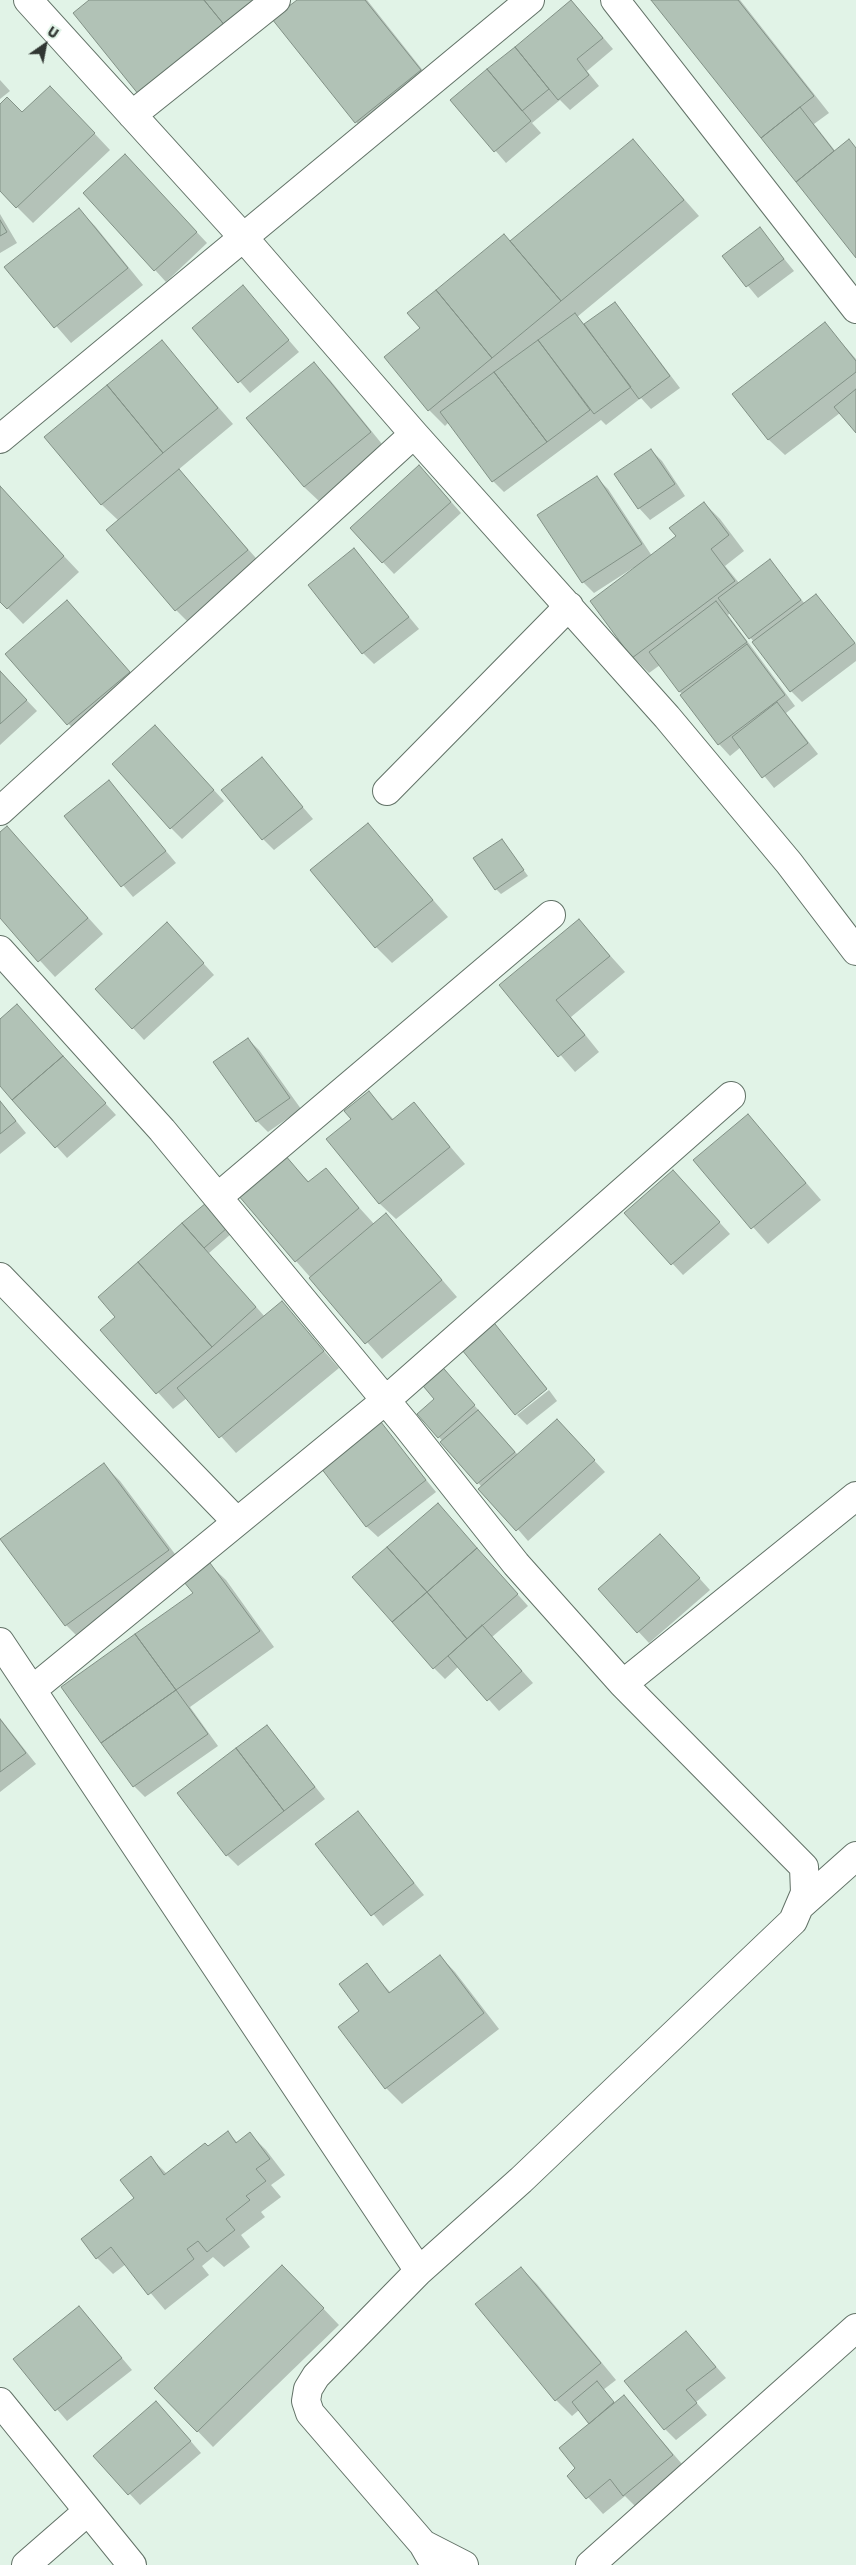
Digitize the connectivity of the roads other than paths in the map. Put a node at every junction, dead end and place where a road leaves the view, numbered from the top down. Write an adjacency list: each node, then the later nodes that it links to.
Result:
1 (28, 0): 5 (street)
2 (276, 0): 5 (street)
3 (530, 0): 6 (street)
4 (615, 0): 7 (street)
5 (132, 115): 6 (street)
6 (243, 237): 8 (street); 9 (street)
7 (856, 309)
8 (414, 434): 10 (street); 12 (street)
9 (0, 439)
10 (568, 606): 11 (street); 15 (street)
11 (388, 791)
12 (0, 811)
13 (551, 915): 17 (street)
14 (0, 950): 17 (street)
15 (856, 951)
16 (731, 1096): 19 (street)
17 (218, 1198): 19 (street)
18 (0, 1277): 21 (street)
19 (386, 1400): 21 (street); 23 (street)
20 (856, 1496): 23 (street)
21 (237, 1522): 24 (street)
22 (0, 1642): 24 (street)
23 (623, 1684): 26 (street)
24 (32, 1690): 27 (street)
25 (856, 1856): 26 (street)
26 (801, 1905): 27 (street)
27 (419, 2271): 31 (street)
28 (856, 2328): 35 (street)
29 (0, 2402): 30 (street)
30 (88, 2511): 32 (street); 33 (street)
31 (429, 2554): 34 (street)
32 (26, 2565)
33 (132, 2565)
34 (464, 2565)
35 (590, 2565)

